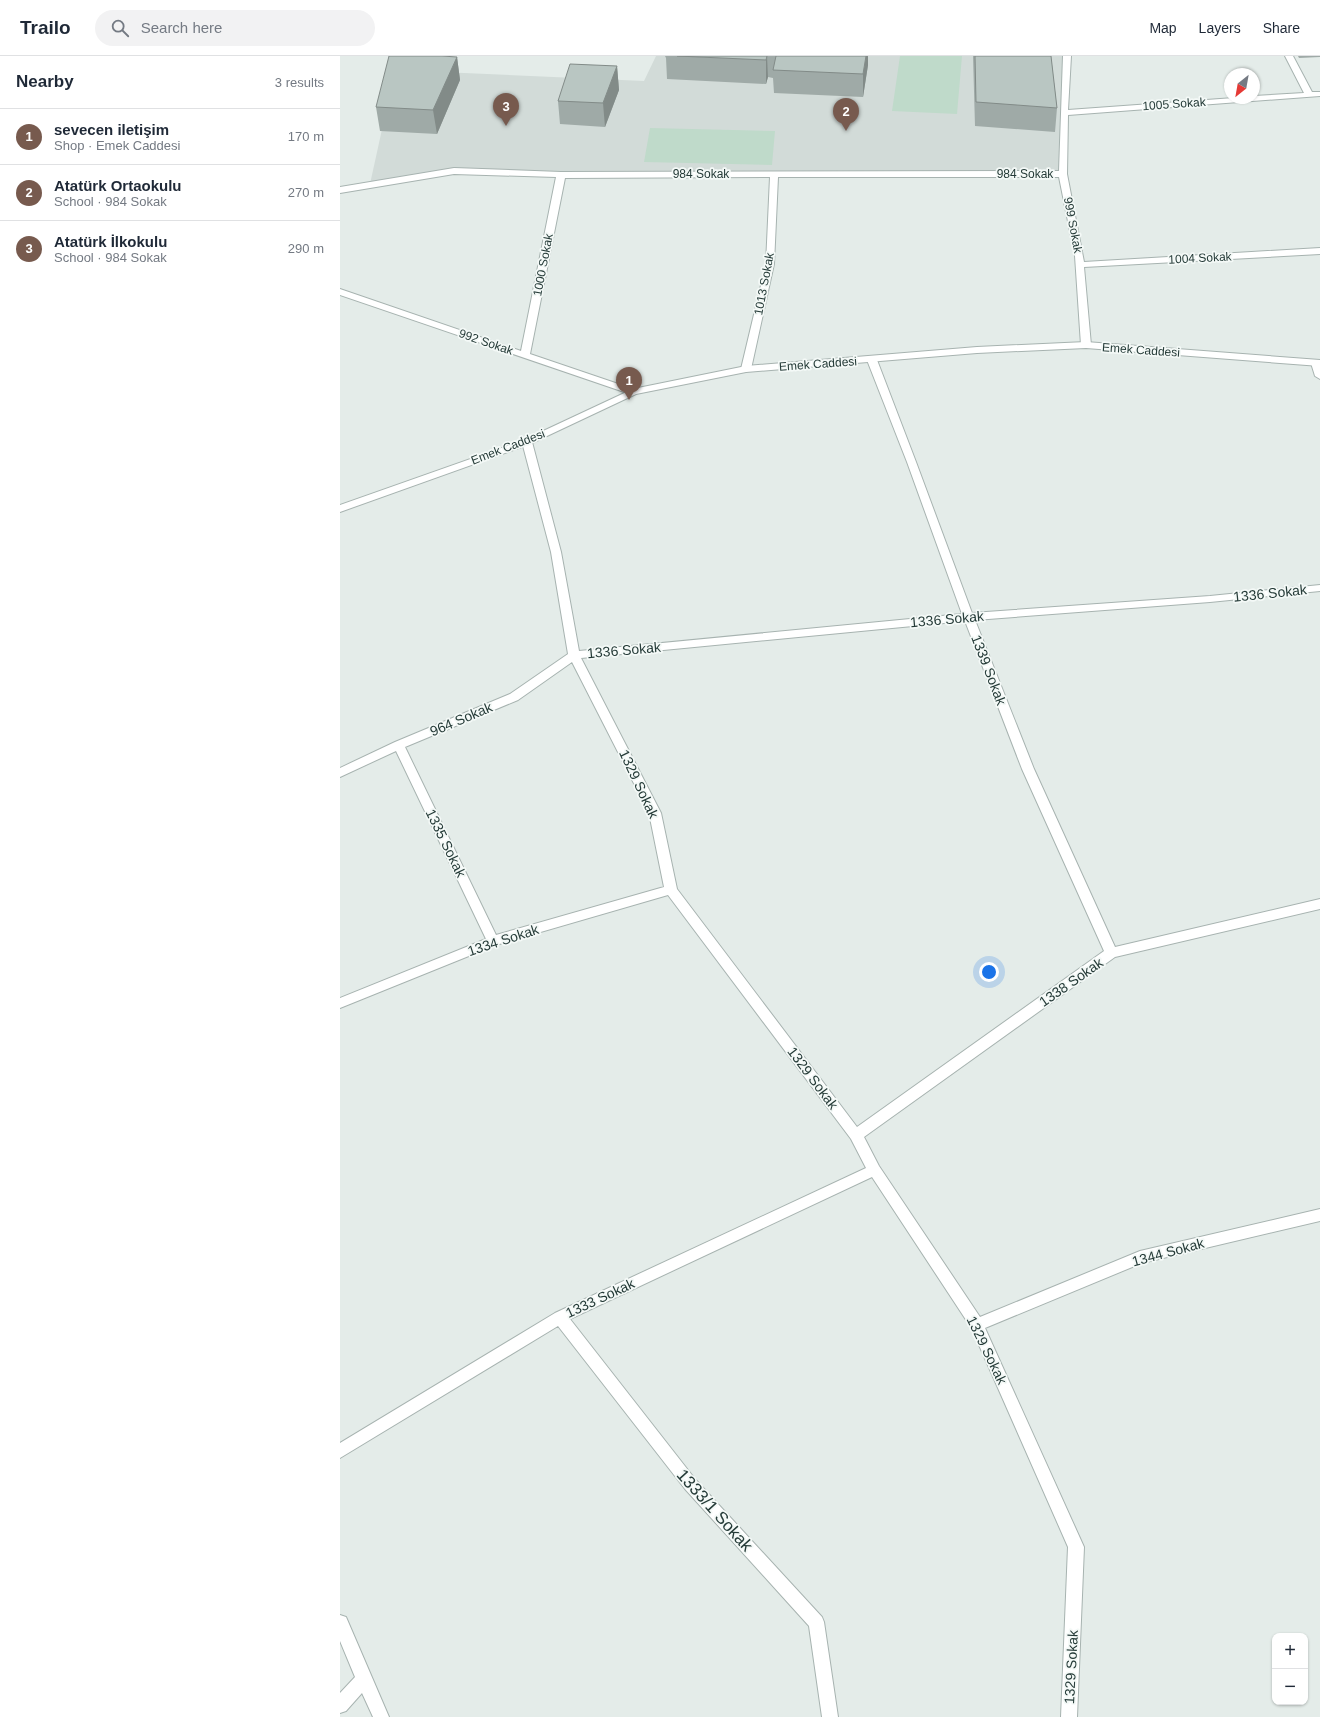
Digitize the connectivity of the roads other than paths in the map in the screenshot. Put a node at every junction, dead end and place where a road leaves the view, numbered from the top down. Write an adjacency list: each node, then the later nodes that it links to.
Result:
1 (1067, 56): 5 (street, 999 Sokak)
2 (1289, 56): 3 (street)
3 (1309, 94): 4 (street, 1005 Sokak); 5 (street, 1005 Sokak)
4 (1320, 94)
5 (1064, 113): 7 (street, 999 Sokak)
6 (774, 174): 7 (street, 984 Sokak); 8 (street, 984 Sokak); 17 (street, 1013 Sokak)
7 (1063, 174): 11 (street, 999 Sokak)
8 (561, 175): 9 (street, 984 Sokak); 14 (street, 1000 Sokak)
9 (340, 190)
10 (1320, 251): 11 (street, 1004 Sokak)
11 (1080, 265): 13 (street, 999 Sokak)
12 (340, 292): 14 (street, 992 Sokak)
13 (1086, 345): 15 (street, Emek Caddesi); 16 (street, Emek Caddesi)
14 (525, 356): 19 (street, 992 Sokak)
15 (872, 360): 17 (street, Emek Caddesi); 23 (street, 1339 Sokak)
16 (1318, 363): 18 (street)
17 (746, 369): 19 (street, Emek Caddesi)
18 (1320, 376)
19 (633, 392): 20 (street, Emek Caddesi)
20 (527, 442): 21 (street, Emek Caddesi); 24 (street, 1329 Sokak)
21 (340, 509)
22 (1320, 588): 23 (street, 1336 Sokak)
23 (968, 617): 24 (street, 1336 Sokak); 30 (street, 1339 Sokak)
24 (574, 655): 25 (street, 964 Sokak); 27 (street, 1329 Sokak)
25 (399, 745): 26 (street, 964 Sokak); 29 (street, 1335 Sokak)
26 (340, 772)
27 (671, 890): 29 (street, 1334 Sokak); 32 (street, 1329 Sokak)
28 (1320, 904): 30 (street, 1338 Sokak)
29 (493, 940): 31 (street, 1334 Sokak)
30 (1111, 953): 32 (street, 1338 Sokak)
31 (340, 1003)
32 (856, 1135): 33 (street, 1329 Sokak)
33 (874, 1170): 35 (street, 1333 Sokak); 36 (street, 1329 Sokak)
34 (1320, 1216): 36 (street, 1344 Sokak)
35 (560, 1317): 37 (street, 1333 Sokak); 42 (street, 1333/1 Sokak)
36 (977, 1325): 43 (street, 1329 Sokak)
37 (340, 1451)
38 (340, 1623): 39 (street)
39 (364, 1679): 40 (street); 41 (street)
40 (340, 1705)
41 (381, 1717)
42 (830, 1717)
43 (1068, 1717)

